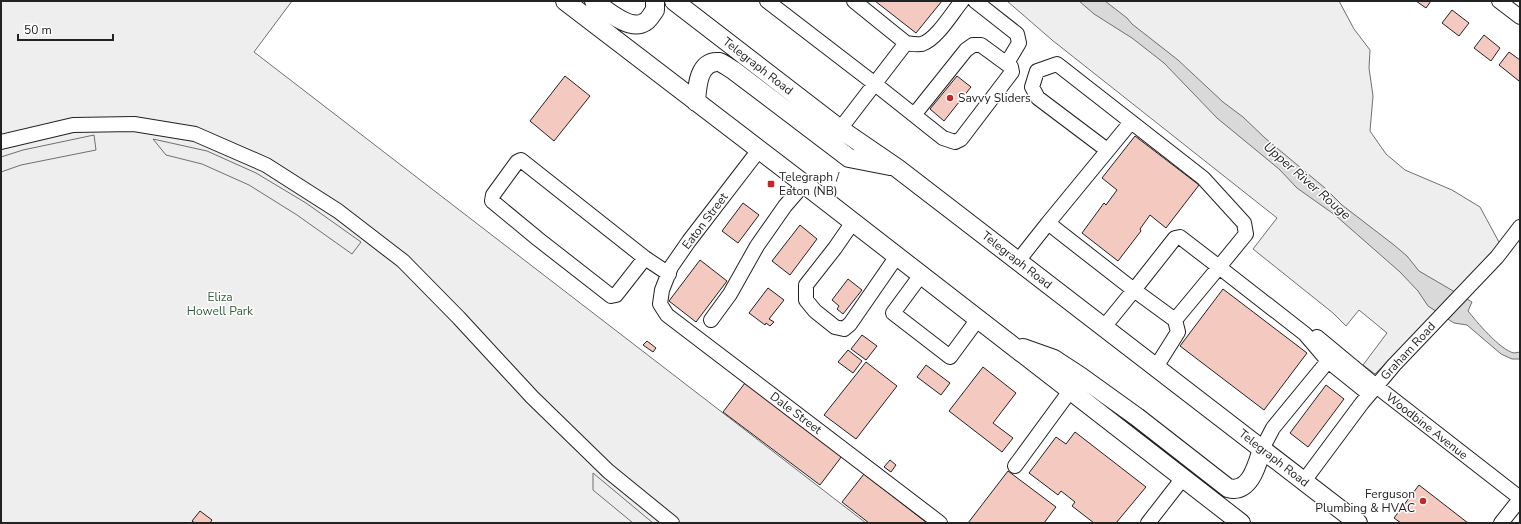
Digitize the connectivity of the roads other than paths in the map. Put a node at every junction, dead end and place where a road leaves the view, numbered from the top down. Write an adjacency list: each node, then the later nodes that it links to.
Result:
1 (565, 1): 14 (main road)
2 (594, 1): 3 (main road)
3 (655, 1)
4 (674, 1): 17 (main road, Telegraph Road)
5 (767, 1): 13 (street)
6 (854, 1): 11 (street)
7 (962, 1): 11 (street)
8 (975, 1): 12 (street)
9 (1499, 1): 10 (street)
10 (1520, 17)
11 (906, 43): 13 (street)
12 (1006, 63): 15 (street); 15 (street)
13 (876, 84): 15 (street); 17 (street)
14 (696, 102): 19 (main road); 21 (main road)
15 (914, 115)
16 (1130, 122): 20 (street); 20 (street); 29 (street)
17 (840, 129): 21 (main road, Telegraph Road)
18 (1, 142): 49 (street)
19 (759, 150): 22 (main road); 30 (street, Eaton Street)
20 (1107, 150): 24 (street)
21 (896, 168): 28 (main road, Telegraph Road)
22 (804, 184): 23 (main road); 35 (street)
23 (853, 222): 26 (main road); 26 (street)
24 (1048, 223): 28 (street); 32 (street)
25 (1520, 227): 42 (street, Graham Road)
26 (897, 256): 31 (main road)
27 (645, 258): 27 (street); 30 (street)
28 (1018, 261): 37 (main road, Telegraph Road)
29 (1219, 267): 32 (street); 36 (street); 40 (street)
30 (669, 274): 33 (street, Eaton Street)
31 (921, 275): 34 (main road); 34 (street)
32 (1134, 290): 36 (street); 37 (street)
33 (661, 297): 50 (street, Dale Street)
34 (978, 319): 39 (main road)
35 (711, 320)
36 (1175, 320): 41 (street)
37 (1104, 327): 41 (main road, Telegraph Road)
38 (1317, 336): 42 (street, Woodbine Avenue)
39 (1007, 342): 43 (main road); 44 (main road)
40 (1328, 361): 42 (street); 44 (street)
41 (1156, 367): 44 (main road, Telegraph Road)
42 (1373, 390): 47 (street, Graham Road); 48 (street, Woodbine Avenue)
43 (1070, 391): 45 (street); 46 (main road)
44 (1262, 449): 47 (main road, Telegraph Road)
45 (1016, 466)
46 (1183, 478): 51 (street); 52 (main road)
47 (1304, 481): 53 (main road, Telegraph Road)
48 (1520, 498): 54 (street)
49 (672, 523)
50 (940, 523)
51 (1148, 523)
52 (1241, 523)
53 (1358, 523)
54 (1500, 523)

